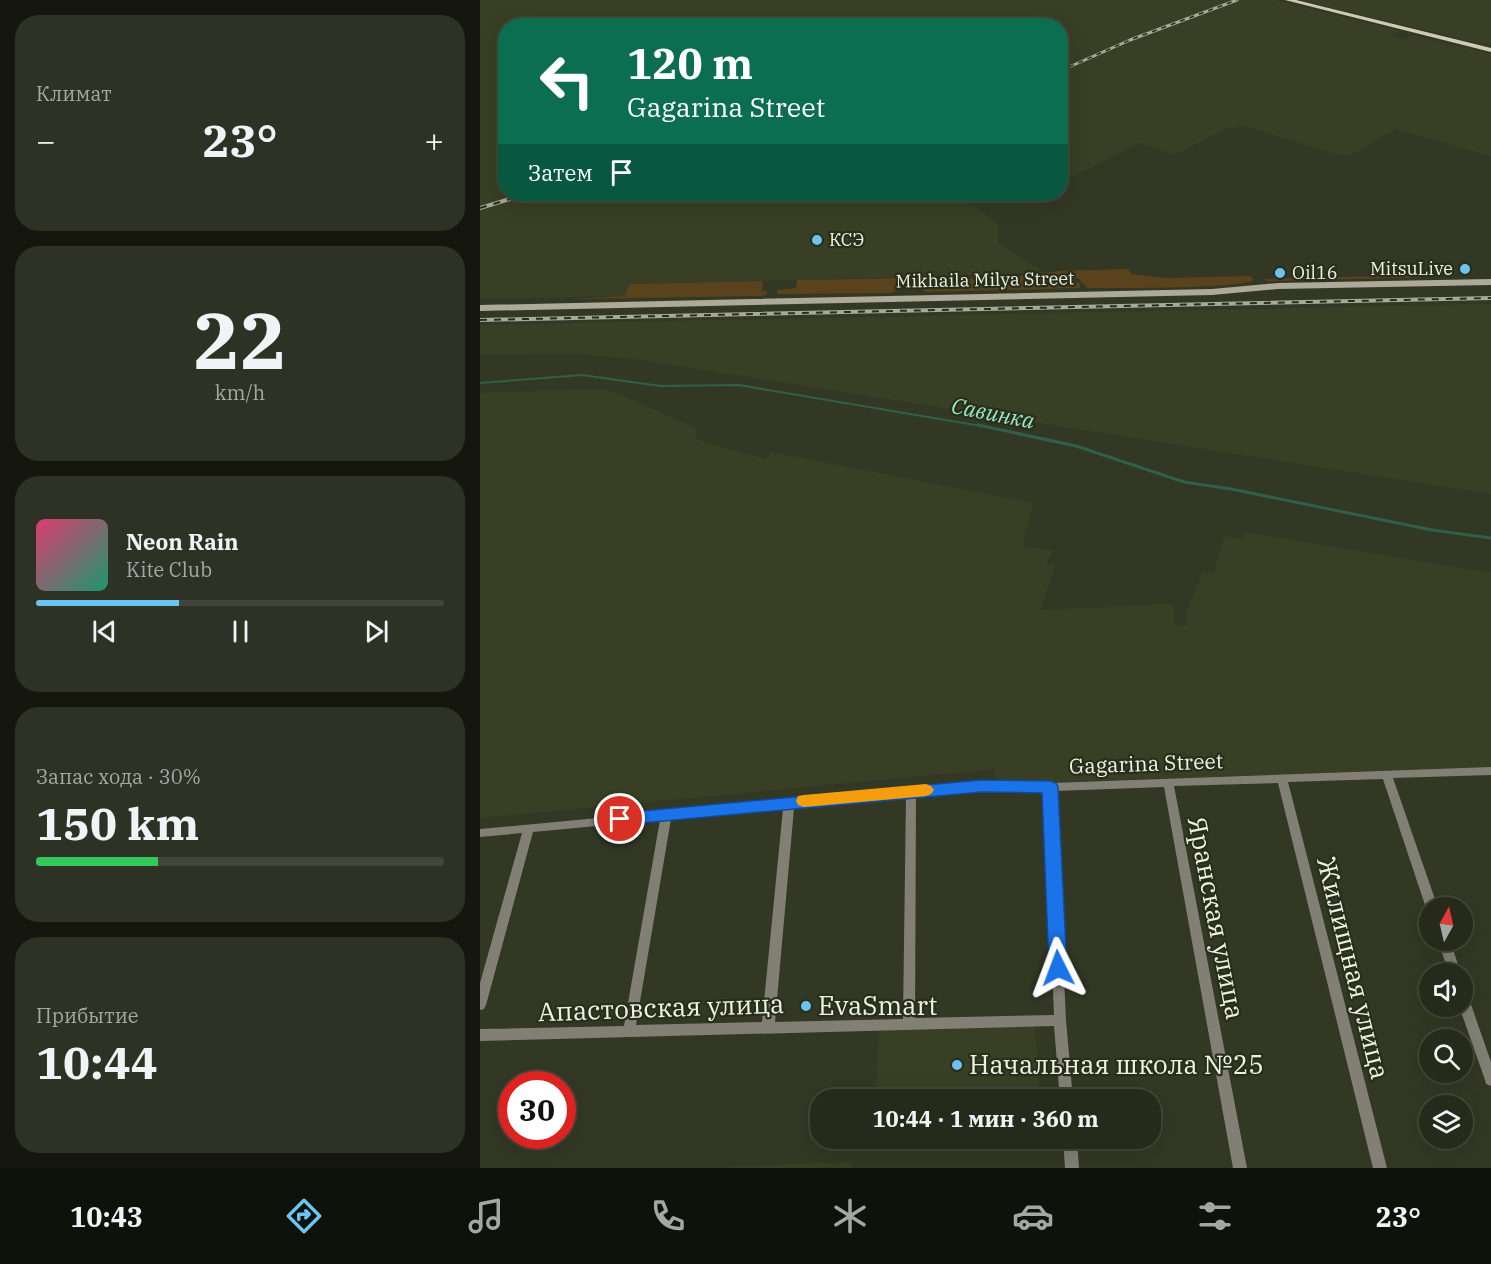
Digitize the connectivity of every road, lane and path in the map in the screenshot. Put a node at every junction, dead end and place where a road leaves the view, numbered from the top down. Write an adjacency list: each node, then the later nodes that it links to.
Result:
1 (1288, 0): 2 (main road)
2 (1491, 50)
3 (1491, 282): 4 (main road, Mikhaila Milya Street)
4 (480, 308)
5 (1491, 771): 6 (street, Gagarina Street)
6 (1388, 776): 7 (street, Gagarina Street); 15 (street)
7 (1282, 778): 8 (street, Gagarina Street); 28 (street, Жилищная улица)
8 (1168, 782): 9 (street, Gagarina Street); 27 (street, Яранская улица)
9 (1050, 787): 10 (street, Gagarina Street); 18 (street)
10 (911, 791): 11 (street, Gagarina Street); 19 (street)
11 (789, 802): 12 (street, Gagarina Street); 20 (street)
12 (666, 814): 13 (street, Gagarina Street); 21 (street)
13 (529, 828): 14 (street, Gagarina Street); 16 (street)
14 (480, 833)
15 (1428, 897)
16 (480, 1005)
17 (1469, 1017): 23 (street)
18 (1060, 1020): 19 (street, Апастовская улица); 24 (street)
19 (909, 1024): 20 (street, Апастовская улица)
20 (768, 1028): 21 (street, Апастовская улица)
21 (629, 1031): 22 (street, Апастовская улица)
22 (480, 1035)
23 (1491, 1080)
24 (1066, 1089)
25 (1071, 1149): 26 (street)
26 (1072, 1168)
27 (1240, 1168)
28 (1380, 1168)

